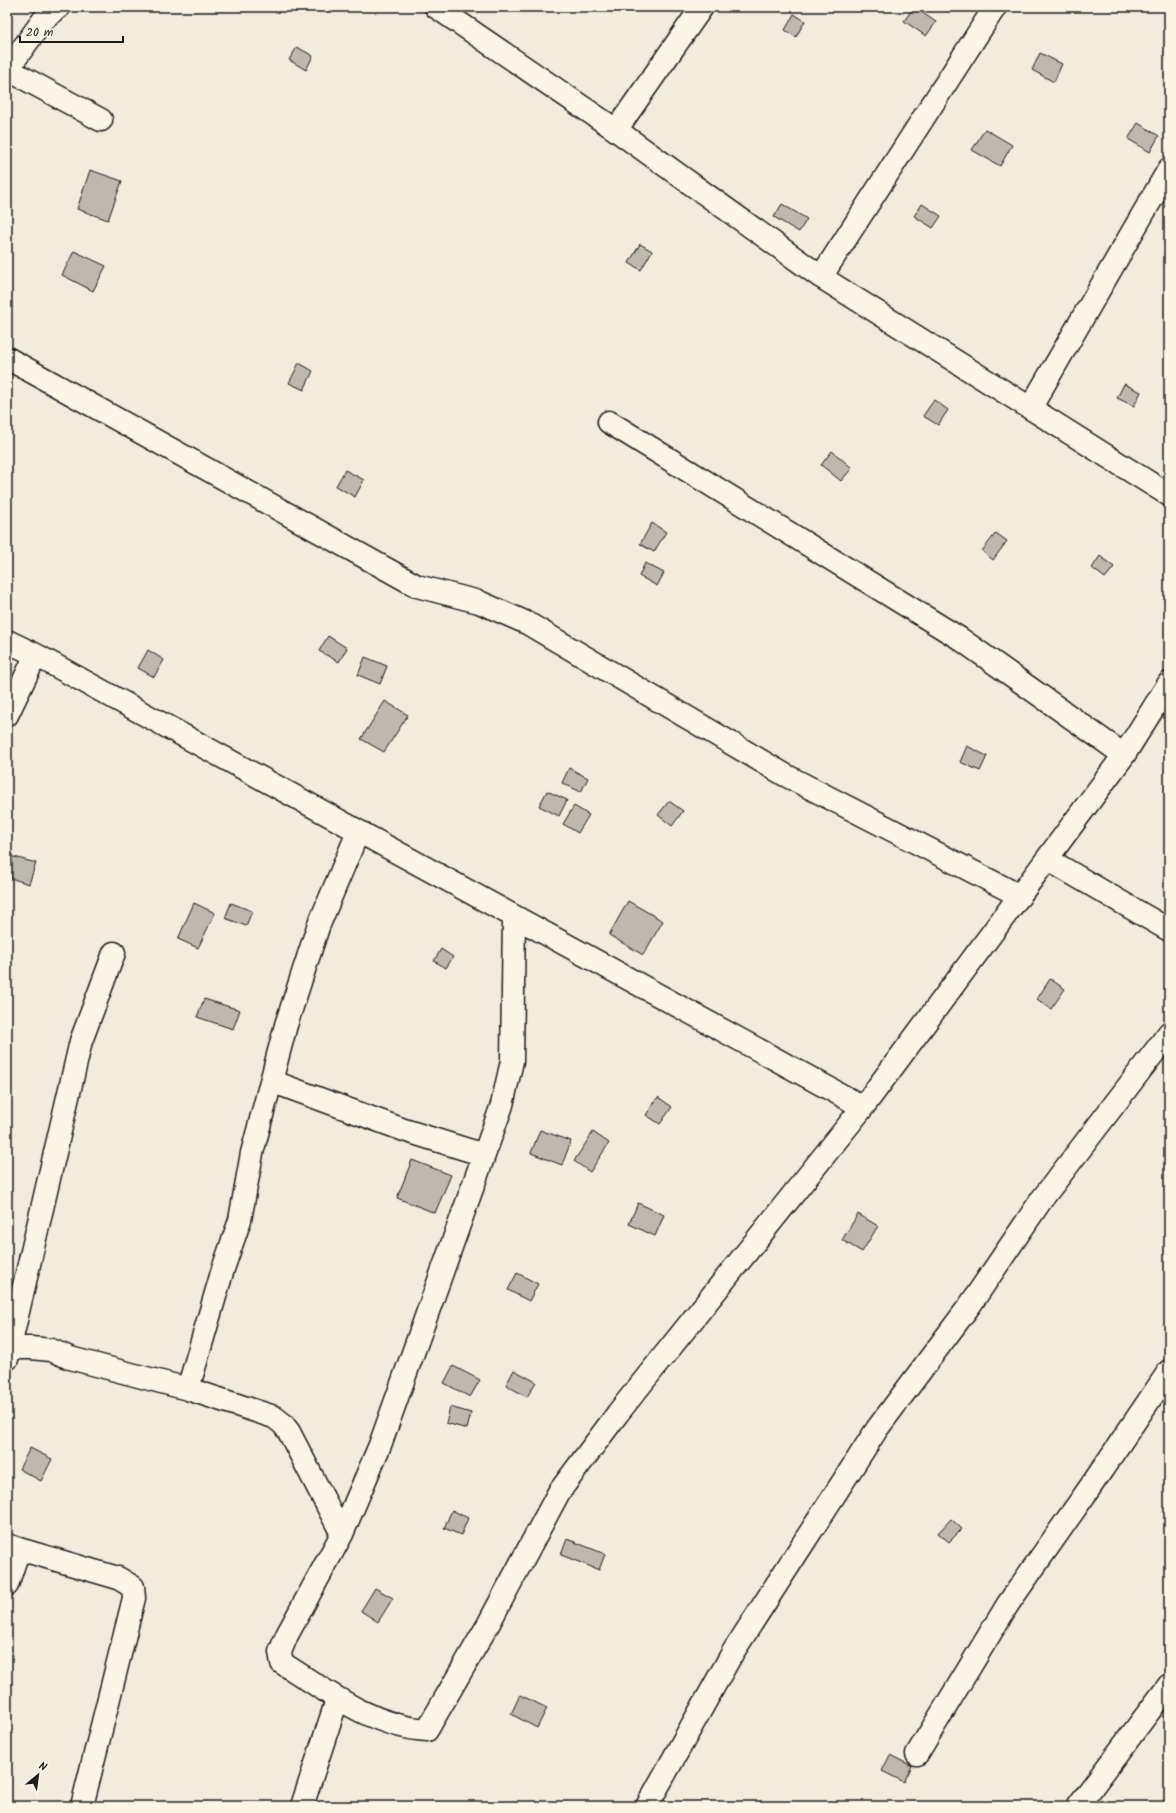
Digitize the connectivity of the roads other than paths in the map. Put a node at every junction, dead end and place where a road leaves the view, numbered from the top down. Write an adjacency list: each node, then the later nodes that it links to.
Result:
1 (59, 7): 5 (street)
2 (436, 7): 7 (street)
3 (702, 7): 7 (street)
4 (995, 7): 9 (street)
5 (7, 69): 6 (street)
6 (101, 120)
7 (616, 130): 9 (street)
8 (1169, 170): 11 (street)
9 (821, 277): 11 (street)
10 (7, 358): 21 (street)
11 (1031, 408): 13 (street)
12 (609, 422): 18 (street)
13 (1169, 495)
14 (7, 641): 15 (street)
15 (36, 655): 17 (street); 19 (street)
16 (1169, 683): 18 (street)
17 (7, 715)
18 (1124, 755): 20 (street)
19 (358, 832): 22 (street); 26 (street)
20 (1047, 859): 21 (street); 23 (street)
21 (1020, 896): 27 (street)
22 (514, 917): 27 (street); 28 (street)
23 (1169, 930)
24 (114, 954): 29 (street)
25 (1169, 1033): 40 (street)
26 (271, 1081): 28 (street); 31 (street)
27 (863, 1107): 36 (street)
28 (484, 1155): 32 (street)
29 (8, 1352): 31 (street)
30 (1169, 1371): 37 (street)
31 (188, 1389): 32 (street)
32 (342, 1534): 36 (street)
33 (13, 1547): 34 (street); 38 (street)
34 (7, 1585)
35 (1169, 1685): 41 (street)
36 (337, 1700): 39 (street)
37 (917, 1754)
38 (82, 1806)
39 (302, 1806)
40 (647, 1806)
41 (1078, 1806)

